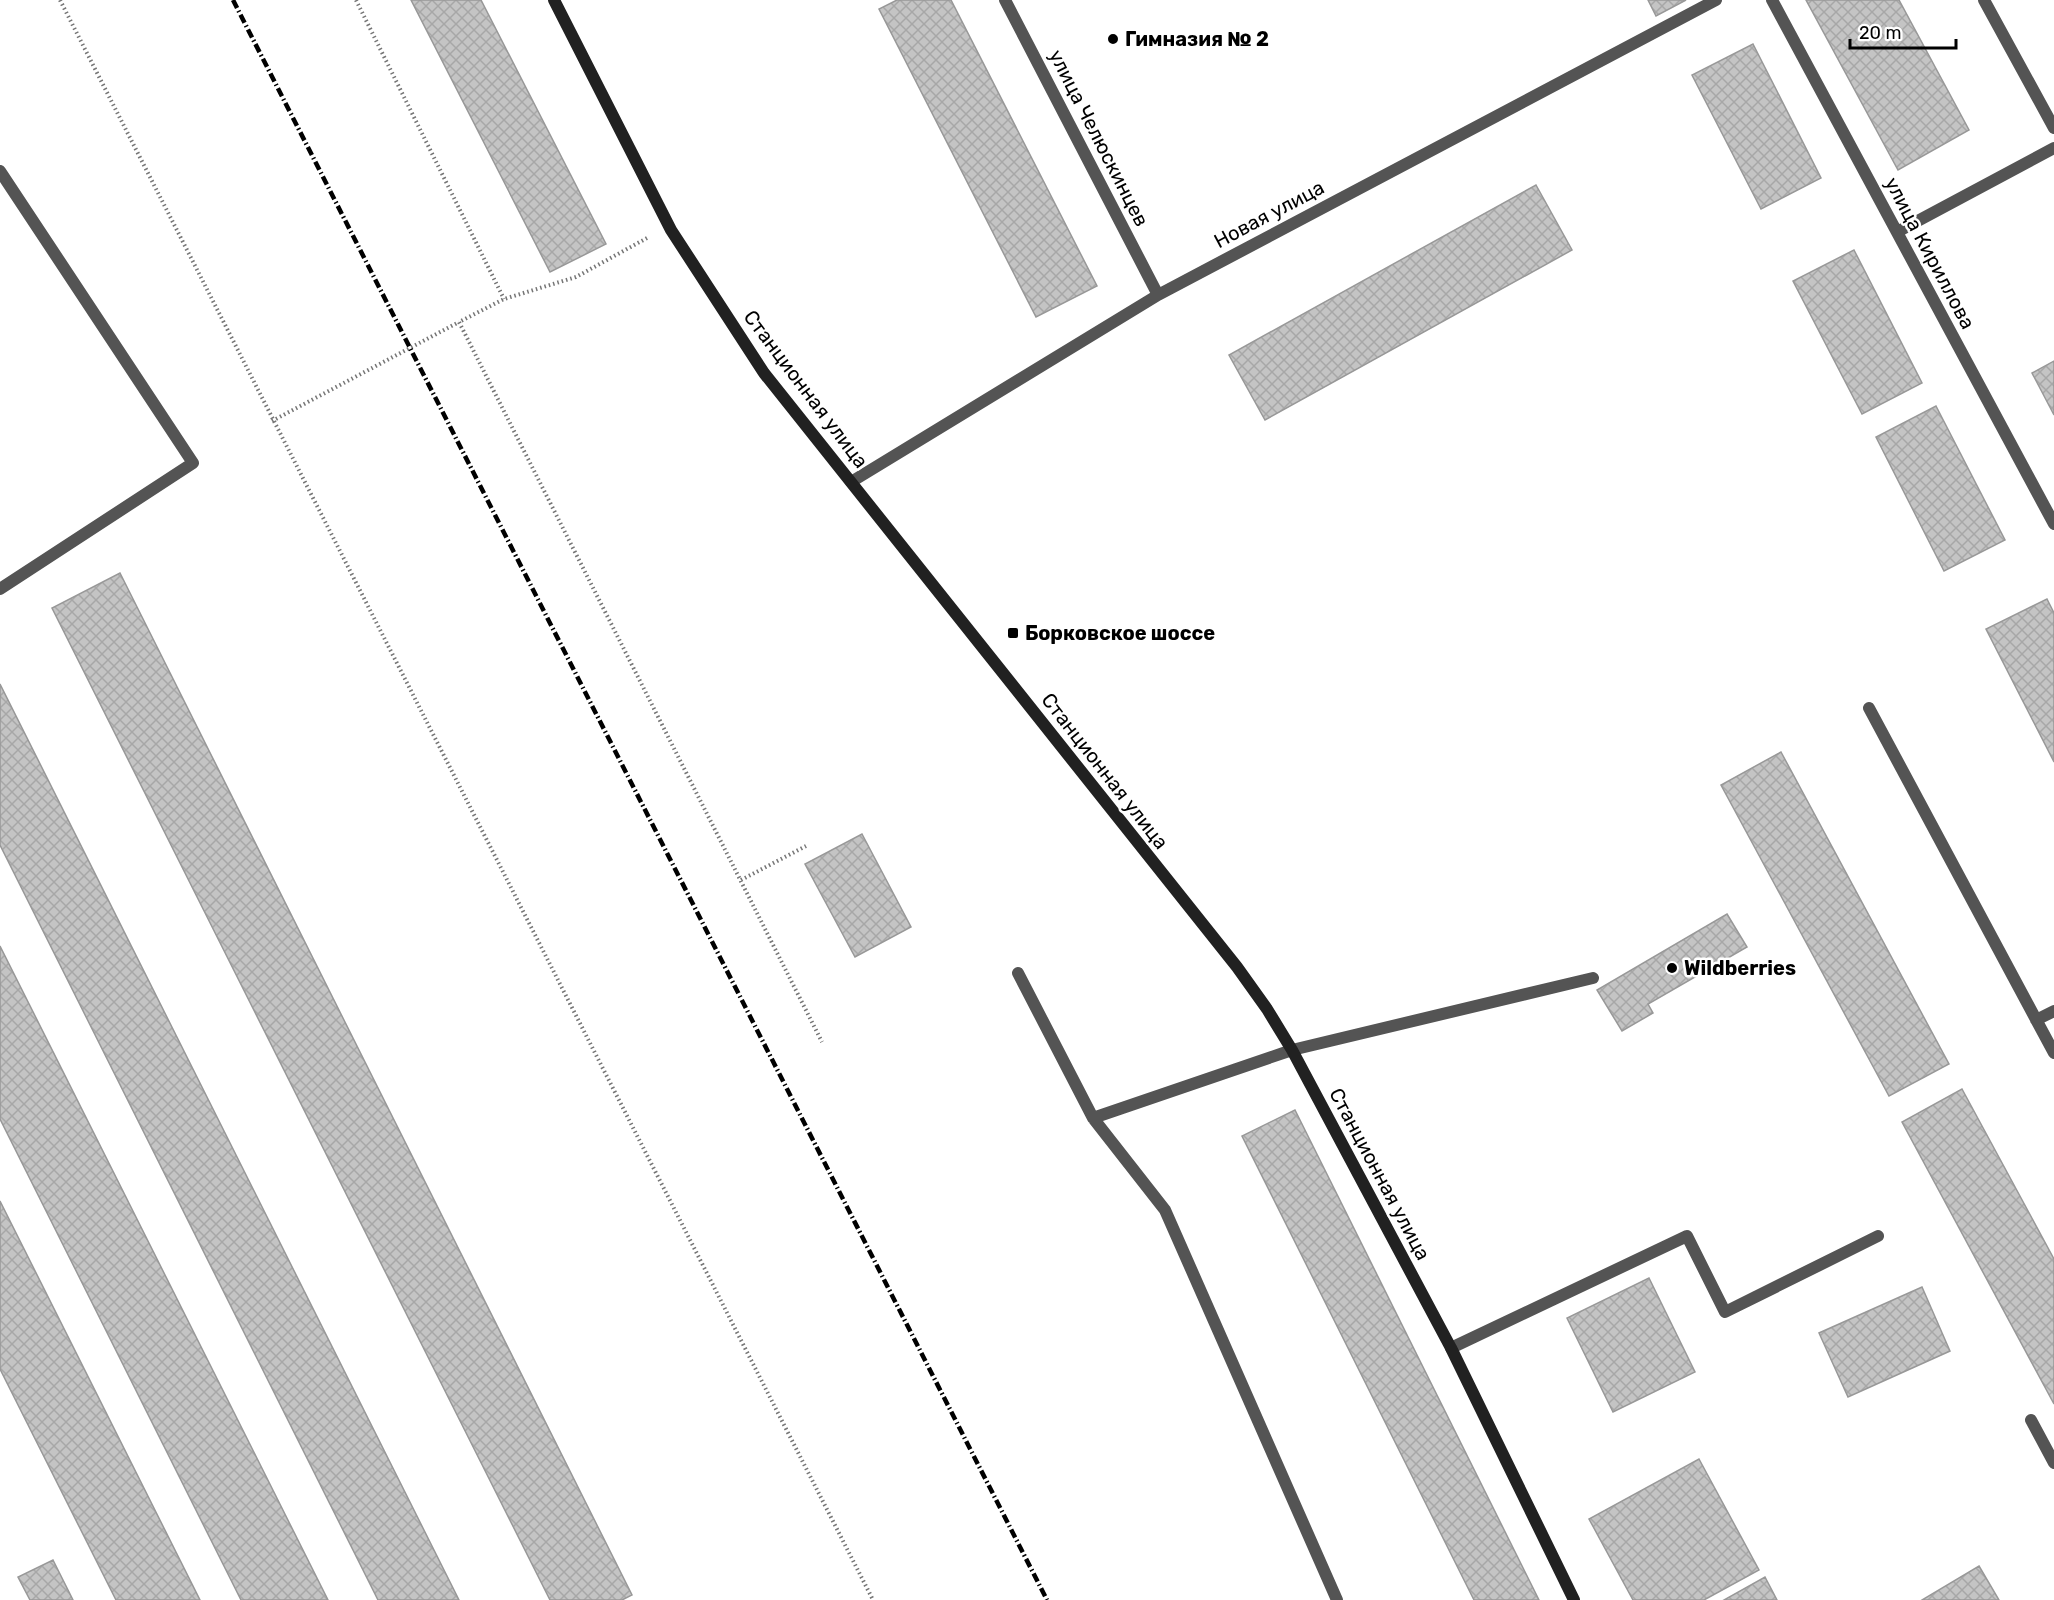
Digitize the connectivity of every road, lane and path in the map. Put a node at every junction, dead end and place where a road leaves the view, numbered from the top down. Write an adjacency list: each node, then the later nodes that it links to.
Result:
1 (60, 0): 16 (path)
2 (356, 0): 14 (path)
3 (554, 0): 11 (main road, Станционная улица)
4 (1005, 0): 13 (street, улица Челюскинцев)
5 (1716, 0): 13 (street, Новая улица)
6 (1772, 0): 12 (street, улица Кириллова)
7 (1984, 0): 8 (street)
8 (2054, 128)
9 (2054, 148): 12 (street)
10 (0, 171): 19 (street)
11 (669, 226): 14 (path); 17 (main road, Станционная улица)
12 (1897, 232): 18 (street, улица Кириллова)
13 (1158, 295): 17 (street, Новая улица)
14 (504, 299): 15 (path)
15 (459, 322): 16 (path); 22 (path)
16 (273, 421): 35 (path)
17 (851, 482): 28 (main road, Станционная улица)
18 (2054, 524)
19 (0, 589)
20 (1869, 708): 26 (street)
21 (806, 846): 22 (path)
22 (741, 880): 27 (path)
23 (1018, 973): 30 (street)
24 (1593, 978): 28 (street)
25 (2054, 1011): 26 (street)
26 (2036, 1020): 29 (street)
27 (822, 1042)
28 (1292, 1050): 30 (street); 32 (main road, Станционная улица)
29 (2054, 1053)
30 (1093, 1118): 36 (street)
31 (1878, 1236): 32 (street)
32 (1451, 1348): 37 (main road, Станционная улица)
33 (2031, 1420): 34 (street)
34 (2054, 1463)
35 (873, 1600)
36 (1337, 1600)
37 (1574, 1600)

